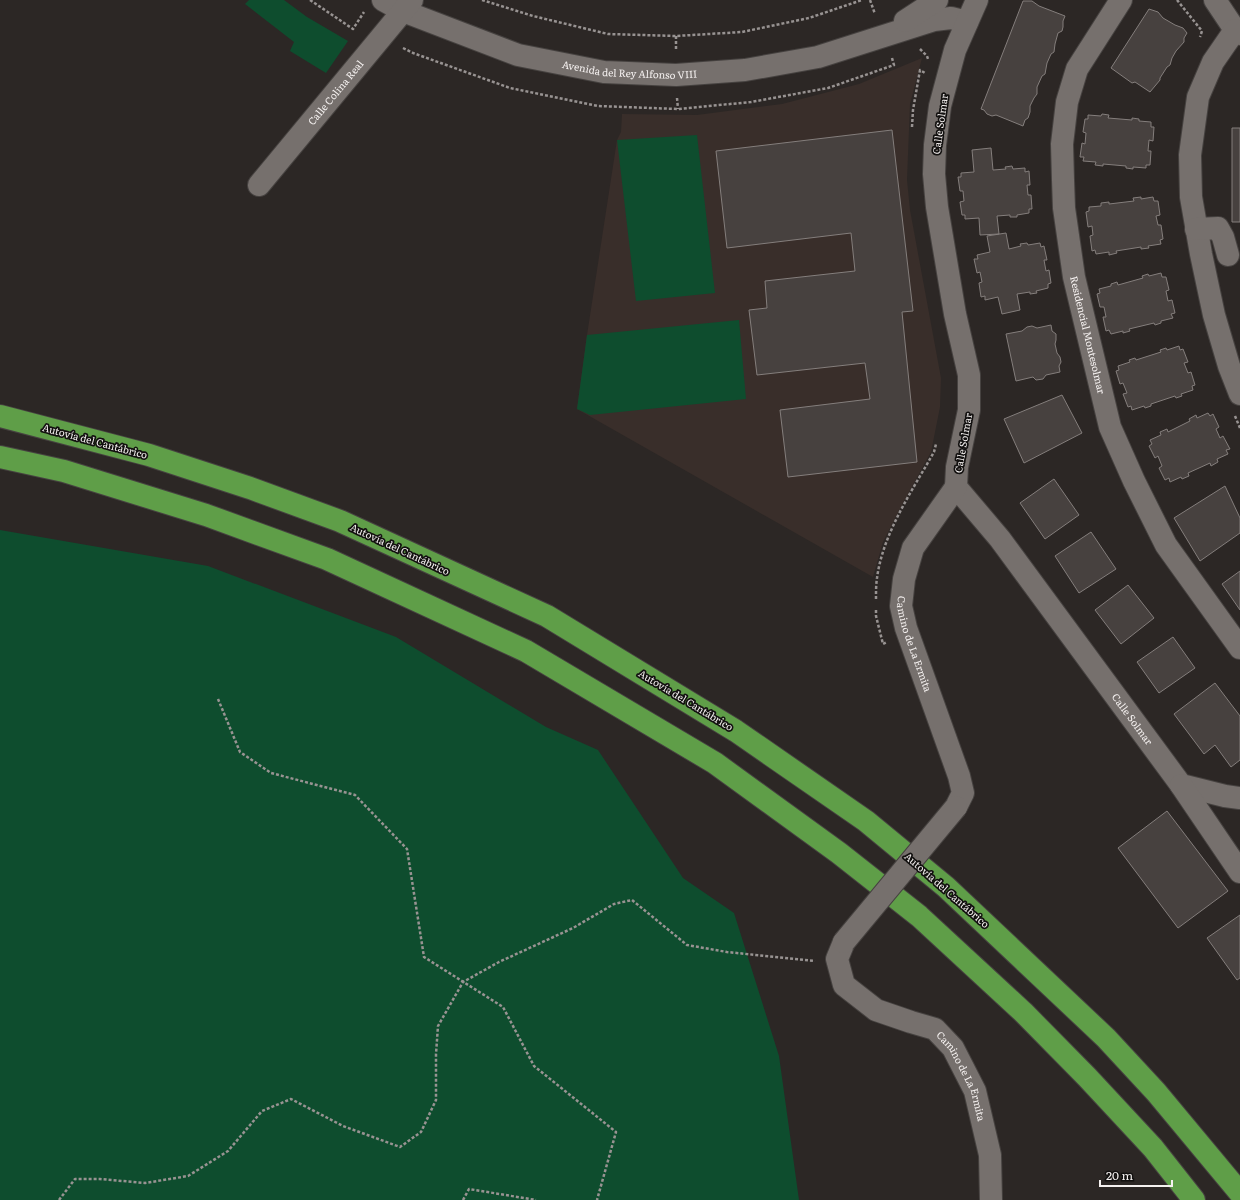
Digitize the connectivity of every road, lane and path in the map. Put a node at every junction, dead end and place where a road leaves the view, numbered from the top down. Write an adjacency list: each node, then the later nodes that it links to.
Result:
1 (310, 0): 8 (path)
2 (482, 0): 3 (path)
3 (862, 0)
4 (937, 0): 12 (street, Avenida del Rey Alfonso VIII)
5 (977, 0): 10 (street, Calle Solmar)
6 (1121, 0): 28 (street, Residencial Montesolmar)
7 (1215, 0): 11 (street)
8 (374, 5): 9 (street, Avenida del Rey Alfonso VIII)
9 (407, 6): 12 (street, Avenida del Rey Alfonso VIII); 17 (street, Calle Colina Real)
10 (967, 22): 12 (street, Avenida del Rey Alfonso VIII); 24 (street, Calle Solmar)
11 (1238, 32): 18 (street)
12 (884, 35)
13 (918, 47): 14 (path)
14 (930, 64)
15 (929, 69): 16 (path)
16 (912, 131)
17 (259, 185)
18 (1196, 229): 19 (street); 20 (street)
19 (1228, 255)
20 (1240, 394)
21 (0, 416): 35 (highway, Autovía del Cantábrico)
22 (938, 438): 25 (path)
23 (0, 457): 41 (highway)
24 (956, 487): 30 (street, Calle Solmar); 33 (street, Camino de La Ermita, bridge)
25 (876, 601)
26 (876, 609): 27 (path)
27 (891, 641)
28 (1240, 648)
29 (218, 699): 34 (path)
30 (1181, 785): 31 (street); 32 (street, Calle Solmar)
31 (1240, 798)
32 (1240, 872)
33 (840, 950): 34 (path); 40 (street, Camino de La Ermita)
34 (463, 982): 36 (path); 39 (path)
35 (1240, 1193)
36 (59, 1200)
37 (463, 1200): 38 (path)
38 (536, 1200)
39 (597, 1200)
40 (991, 1200)
41 (1194, 1200)

